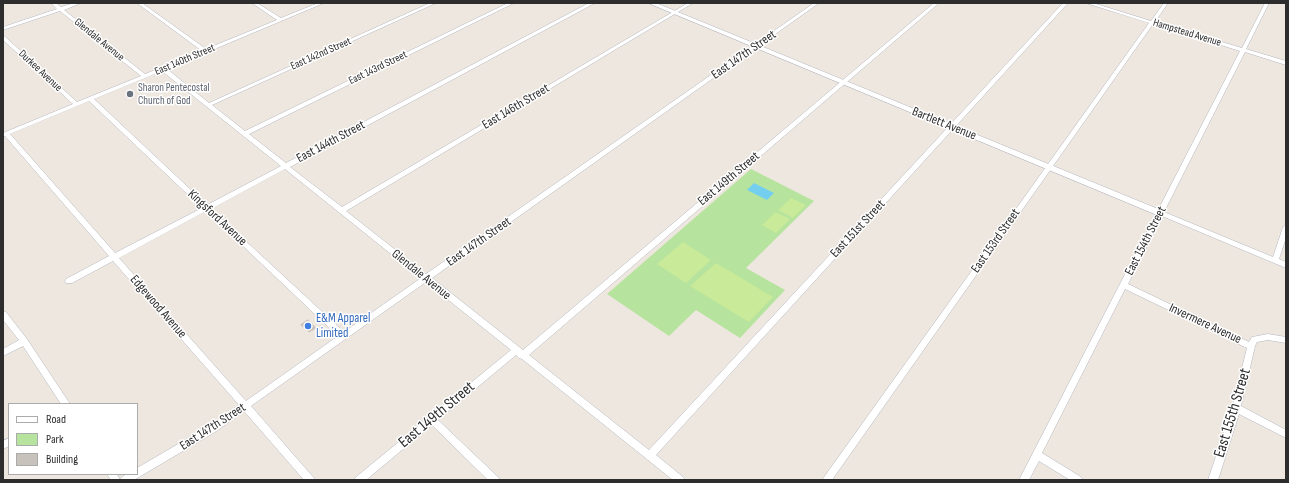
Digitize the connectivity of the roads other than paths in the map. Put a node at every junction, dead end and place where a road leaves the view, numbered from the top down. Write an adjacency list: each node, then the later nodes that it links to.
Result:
1 (53, 3): 17 (street, Glendale Avenue)
2 (78, 3): 17 (street)
3 (139, 3): 25 (street)
4 (254, 3): 19 (street)
5 (322, 3): 19 (street, East 140th Street)
6 (434, 3): 32 (street, East 142nd Street)
7 (512, 3): 35 (street, East 143rd Street)
8 (593, 3): 36 (street, East 144th Street)
9 (651, 3): 18 (street, Bartlett Avenue)
10 (691, 3): 18 (street, East 146th Street)
11 (817, 3): 23 (street, East 147th Street)
12 (937, 3): 29 (street, East 149th Street)
13 (1066, 3): 33 (street, East 151st Street)
14 (1088, 3): 20 (street, Hampstead Avenue)
15 (1166, 3): 20 (street, East 153rd Street)
16 (1267, 3): 24 (street, East 154th Street)
17 (61, 9): 21 (street); 28 (street, Glendale Avenue)
18 (674, 13): 23 (street, Bartlett Avenue); 39 (street, East 146th Street)
19 (281, 20): 25 (street, East 140th Street)
20 (1152, 22): 24 (street, Hampstead Avenue); 37 (street, East 153rd Street)
21 (3, 29)
22 (3, 36): 31 (street, Durkee Avenue)
23 (756, 46): 29 (street, Bartlett Avenue); 45 (street, East 147th Street)
24 (1243, 50): 26 (street, Hampstead Avenue); 40 (street, East 154th Street)
25 (206, 52): 27 (street, East 140th Street)
26 (1286, 63)
27 (163, 69): 28 (street, East 140th Street); 32 (street, Glendale Avenue)
28 (145, 77): 30 (street, East 140th Street)
29 (843, 82): 33 (street, Bartlett Avenue); 54 (street, East 149th Street)
30 (90, 99): 31 (street, East 140th Street); 38 (street, Kingsford Avenue)
31 (77, 105): 34 (street, East 140th Street)
32 (208, 106): 35 (street, Glendale Avenue)
33 (952, 127): 37 (street, Bartlett Avenue); 61 (street, East 151st Street)
34 (5, 134): 42 (street, Edgewood Avenue)
35 (244, 134): 36 (street, Glendale Avenue)
36 (285, 166): 38 (street, East 144th Street); 39 (street, Glendale Avenue)
37 (1048, 167): 40 (street, Bartlett Avenue); 69 (street, East 153rd Street)
38 (206, 208): 42 (street, East 144th Street); 49 (street, Kingsford Avenue)
39 (341, 211): 45 (street, Glendale Avenue)
40 (1160, 213): 43 (street, Bartlett Avenue); 47 (street, East 154th Street)
41 (1286, 227): 43 (street)
42 (114, 256): 46 (street, East 144th Street); 56 (street, Edgewood Avenue)
43 (1275, 261): 44 (street, Bartlett Avenue)
44 (1286, 265)
45 (427, 279): 49 (street, East 147th Street); 54 (street, Glendale Avenue)
46 (69, 280)
47 (1123, 285): 52 (street, Invermere Avenue); 60 (street, East 154th Street)
48 (3, 314): 51 (street)
49 (344, 337): 56 (street, East 147th Street)
50 (1286, 340): 52 (street, Invermere Avenue)
51 (24, 341): 53 (street); 55 (street)
52 (1252, 346): 57 (street, East 155th Street)
53 (3, 353)
54 (519, 354): 58 (street, East 149th Street); 61 (street, Glendale Avenue)
55 (65, 403)
56 (246, 406): 62 (street, East 147th Street); 65 (street, Edgewood Avenue)
57 (1236, 408): 59 (street); 72 (street, East 155th Street)
58 (432, 420): 66 (street, East 149th Street); 67 (street)
59 (1286, 434)
60 (1037, 455): 70 (street, East 154th Street); 71 (street)
61 (649, 456): 68 (street, Glendale Avenue)
62 (138, 473)
63 (134, 475): 64 (street, East 147th Street)
64 (125, 480)
65 (310, 480)
66 (359, 480)
67 (495, 480)
68 (680, 480)
69 (827, 480)
70 (1024, 480)
71 (1078, 480)
72 (1213, 480)

